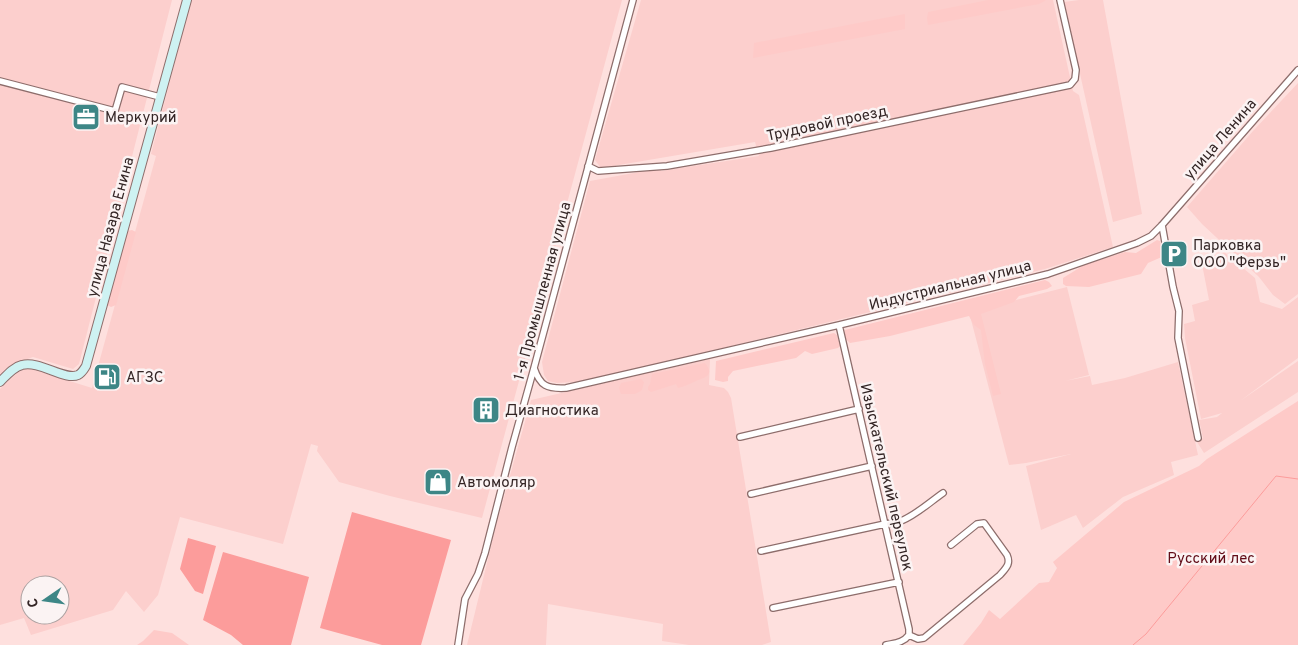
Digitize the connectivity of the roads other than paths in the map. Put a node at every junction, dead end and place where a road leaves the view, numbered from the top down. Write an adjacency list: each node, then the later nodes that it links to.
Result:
1 (187, 0): 6 (main road, улица Назара Енина)
2 (633, 0): 7 (street, 1-я Промышленная улица)
3 (1060, 0): 7 (street, Трудовой проезд)
4 (1298, 70): 8 (street, улица Ленина)
5 (0, 81): 6 (street)
6 (160, 97): 11 (main road, улица Назара Енина)
7 (588, 166): 10 (street, 1-я Промышленная улица)
8 (1162, 225): 9 (street, Индустриальная улица); 14 (street)
9 (839, 325): 10 (street, Индустриальная улица); 12 (street, Изыскательский переулок)
10 (534, 368): 24 (street, 1-я Промышленная улица)
11 (0, 382)
12 (858, 409): 13 (street); 15 (street, Изыскательский переулок)
13 (740, 437)
14 (1198, 438)
15 (872, 466): 17 (street); 18 (street, Изыскательский переулок)
16 (943, 493): 18 (street)
17 (751, 494)
18 (885, 524): 20 (street); 21 (street, Изыскательский переулок)
19 (951, 545): 23 (street)
20 (761, 551)
21 (898, 582): 22 (street); 23 (street, Изыскательский переулок)
22 (773, 608)
23 (909, 635): 25 (street)
24 (458, 645)
25 (886, 645)

